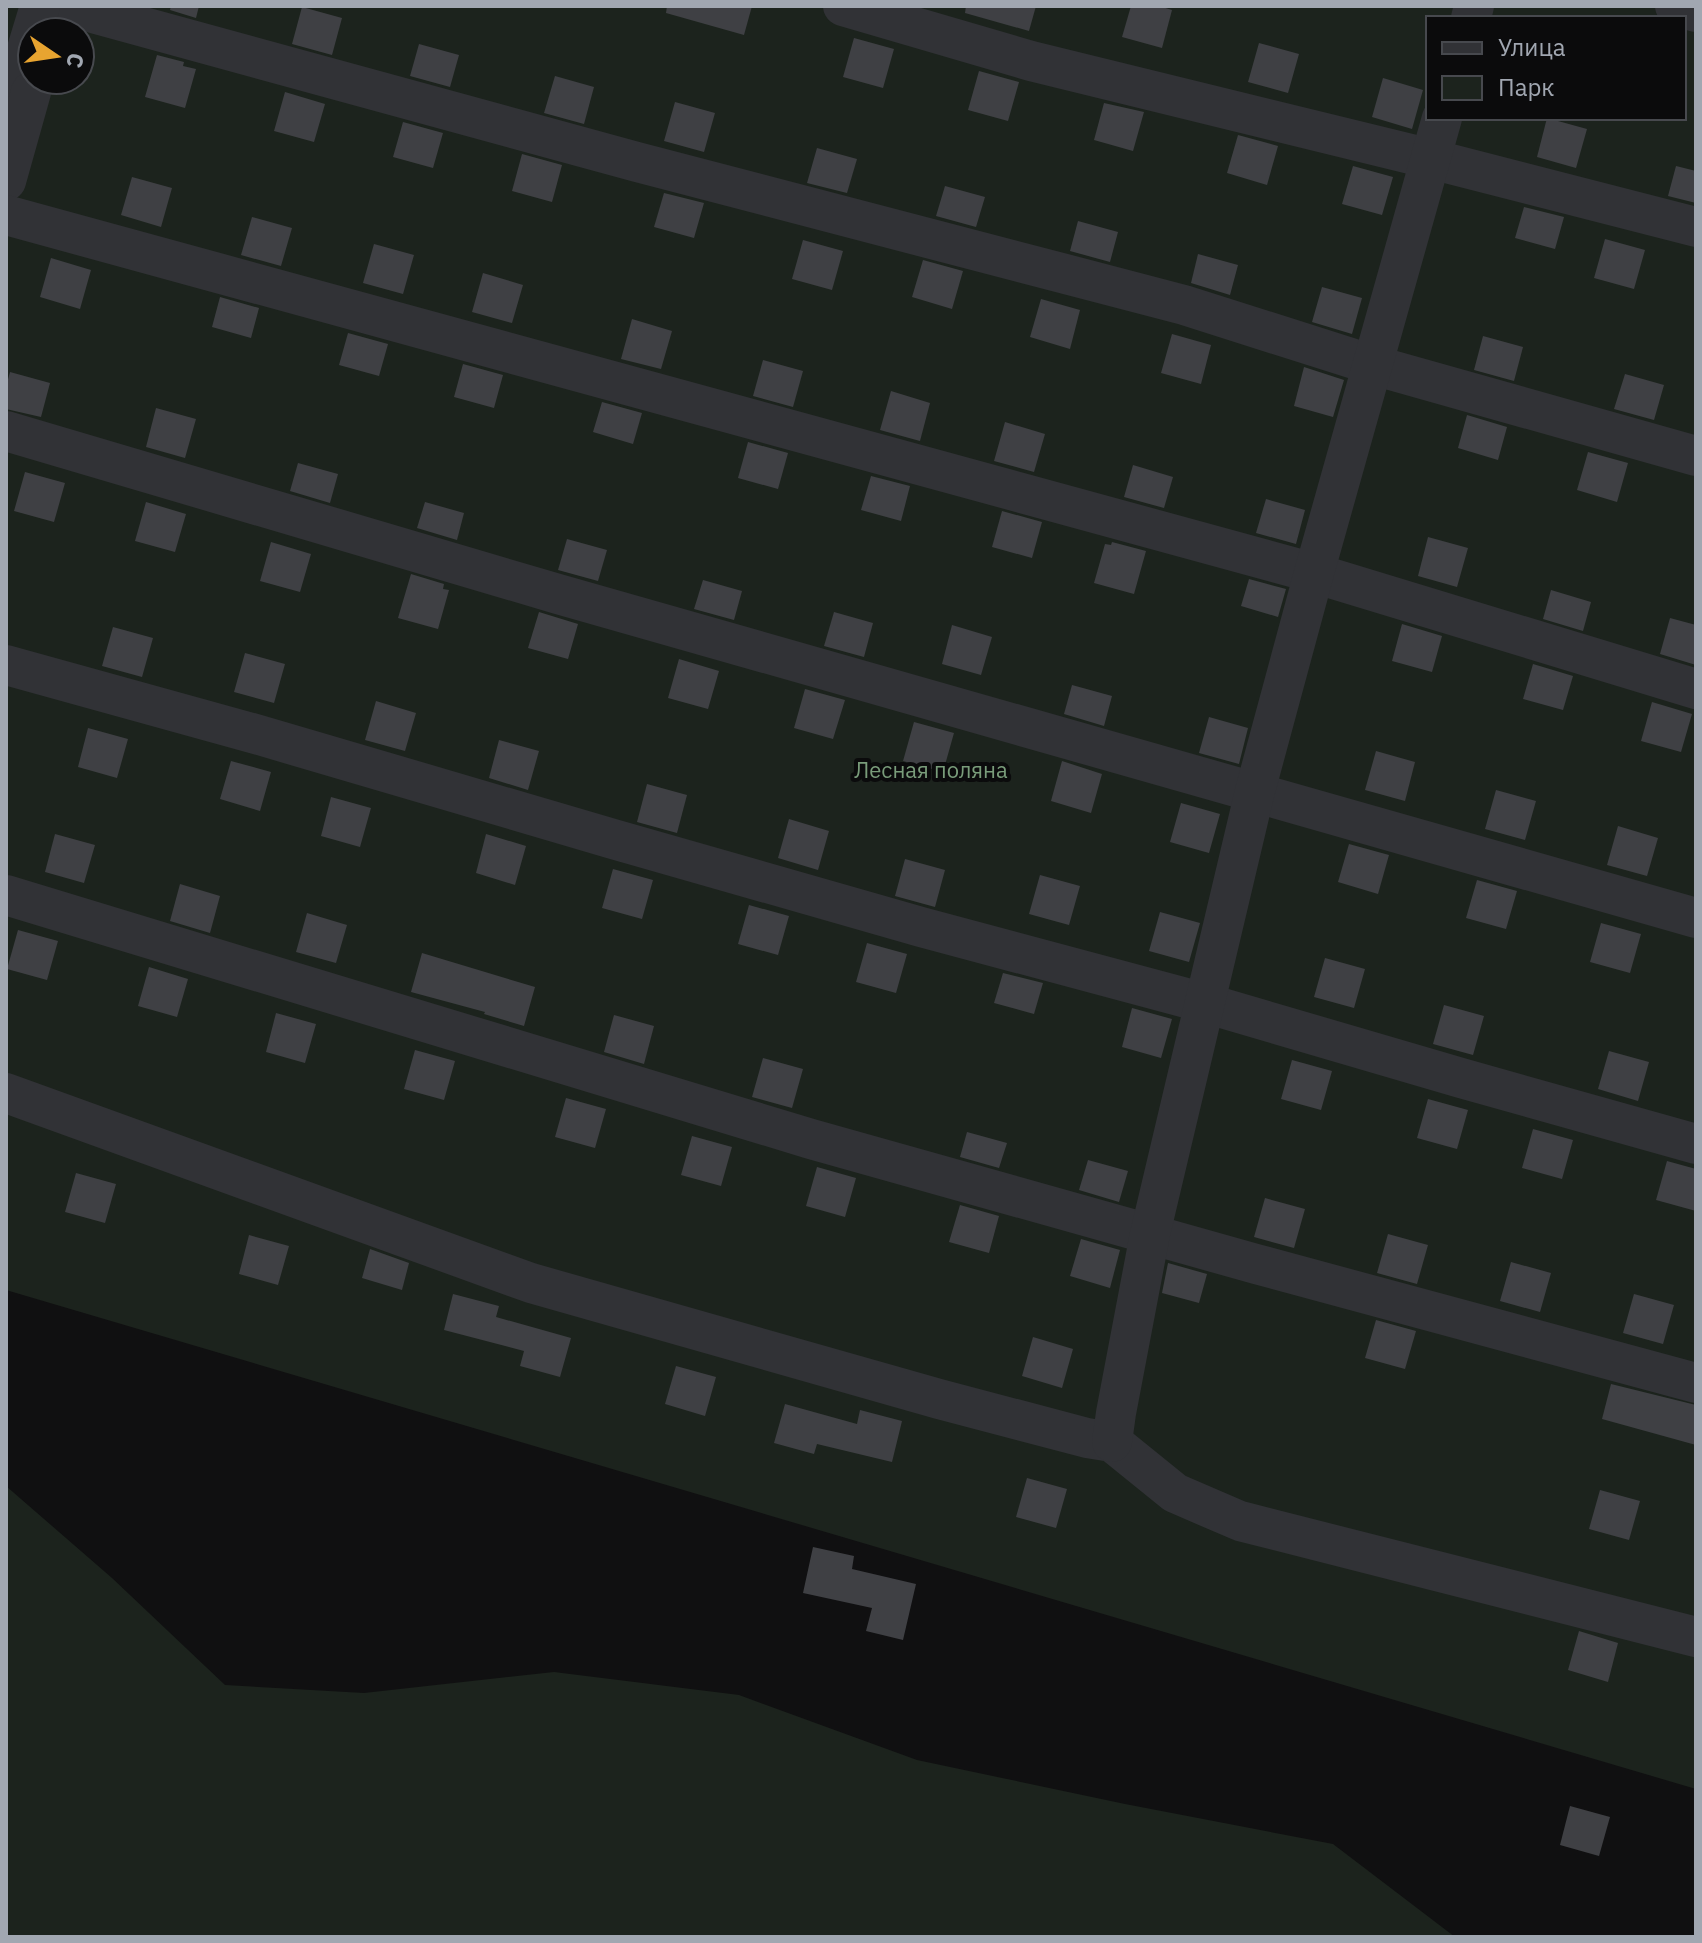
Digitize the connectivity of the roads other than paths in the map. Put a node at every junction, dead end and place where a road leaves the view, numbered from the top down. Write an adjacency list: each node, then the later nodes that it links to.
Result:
1 (40, 6): 7 (street)
2 (67, 6): 13 (street)
3 (843, 6): 9 (street)
4 (1675, 6): 5 (street)
5 (1696, 12)
6 (30, 96): 10 (street)
7 (6, 118)
8 (1441, 120): 9 (street)
9 (1431, 159): 12 (street); 13 (street)
10 (6, 181)
11 (6, 215): 16 (street)
12 (1696, 227)
13 (1373, 365): 15 (street); 16 (street)
14 (6, 431): 19 (street)
15 (1696, 456)
16 (1314, 573): 18 (street); 19 (street)
17 (6, 665): 22 (street)
18 (1696, 689)
19 (1255, 791): 21 (street); 22 (street)
20 (6, 895): 25 (street)
21 (1696, 918)
22 (1205, 1003): 24 (street); 25 (street)
23 (6, 1093): 27 (street)
24 (1696, 1144)
25 (1150, 1234): 26 (street); 27 (street)
26 (1696, 1383)
27 (1112, 1442): 28 (street)
28 (1696, 1637)

